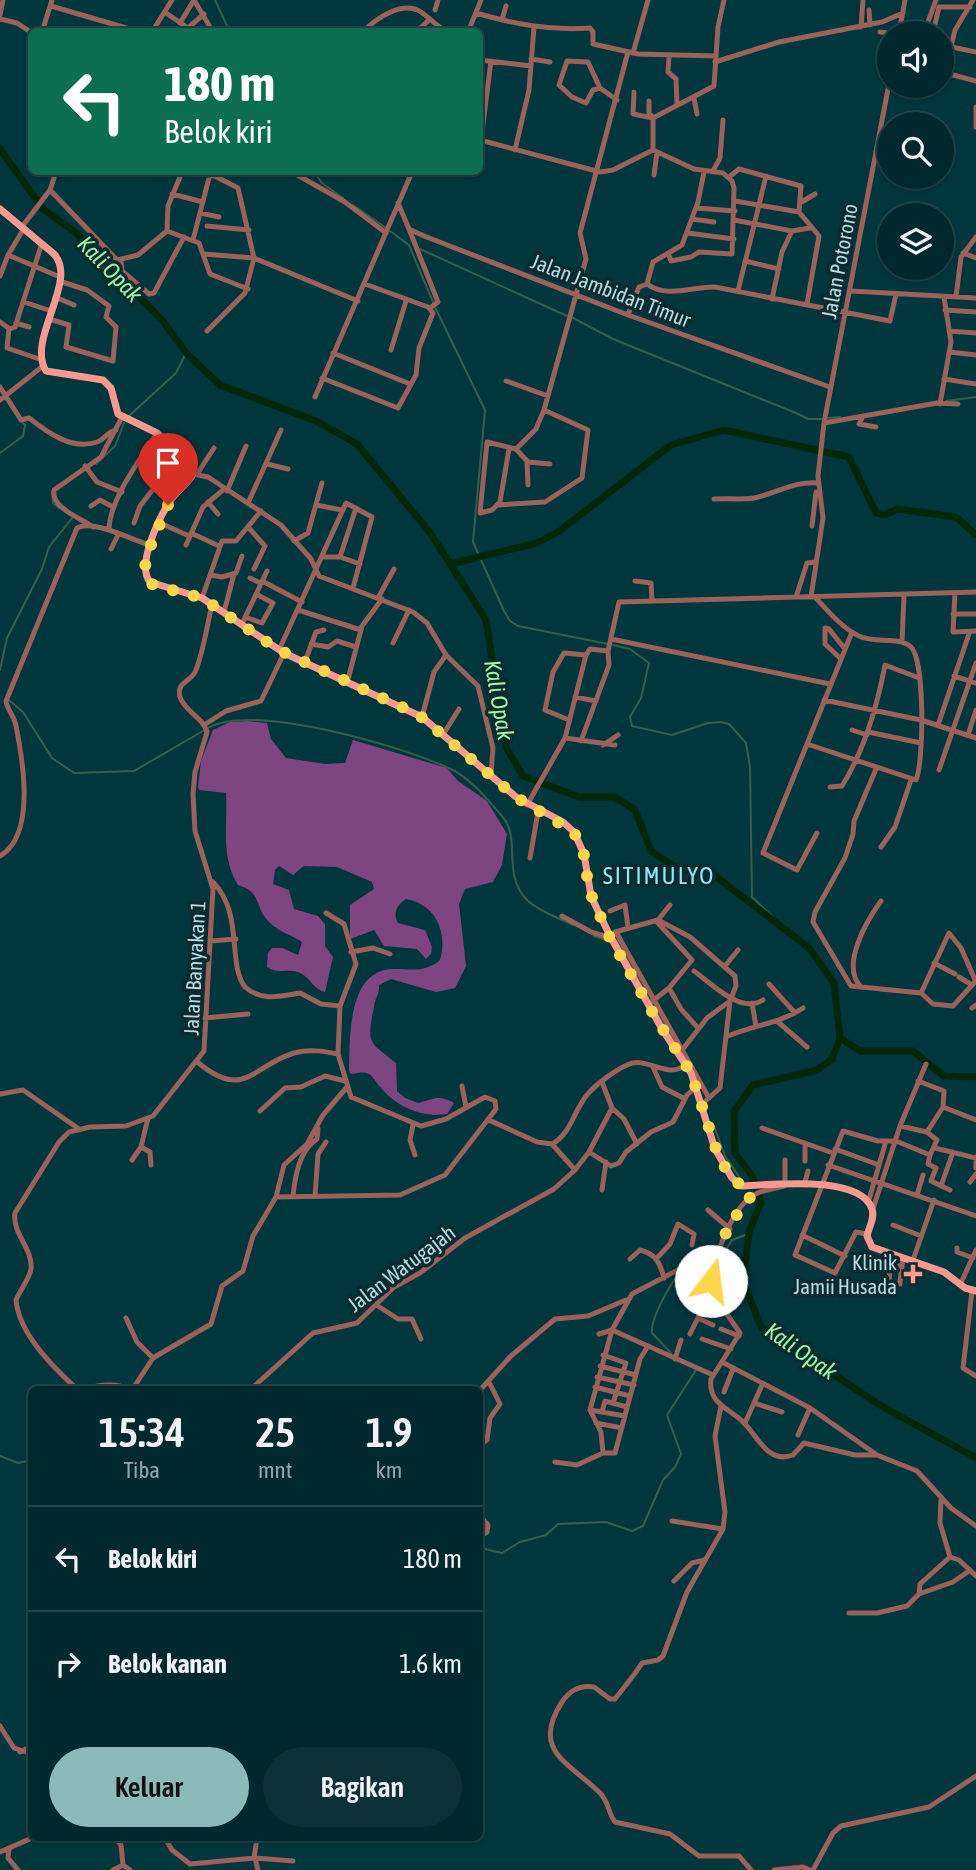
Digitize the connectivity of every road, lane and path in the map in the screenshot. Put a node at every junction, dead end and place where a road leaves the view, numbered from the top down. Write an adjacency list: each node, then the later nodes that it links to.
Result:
1 (4, 0): 21 (street)
2 (172, 0): 17 (street)
3 (194, 0): 20 (street); 27 (street)
4 (438, 0): 15 (street)
5 (481, 0): 18 (street)
6 (648, 0): 45 (street)
7 (724, 0): 47 (street)
8 (863, 0): 30 (street)
9 (905, 0): 19 (street)
10 (936, 0): 25 (street)
11 (973, 0): 14 (street)
12 (52, 3): 31 (street); 32 (street)
13 (506, 6): 23 (street)
14 (970, 7): 26 (street); 42 (street)
15 (435, 10)
16 (869, 10): 28 (street)
17 (166, 13): 27 (street); 33 (street)
18 (476, 13): 23 (street); 40 (street)
19 (903, 13): 24 (street); 28 (street)
20 (204, 14): 35 (street); 36 (street)
21 (0, 17): 41 (street)
22 (429, 20): 37 (street); 38 (street); 39 (street)
23 (502, 20): 29 (street)
24 (902, 21)
25 (928, 21)
26 (936, 21)
27 (180, 23): 34 (street)
28 (870, 25): 30 (street)
29 (534, 27): 45 (street); 50 (street)
30 (861, 27): 47 (street)
31 (43, 28)
32 (128, 28)
33 (155, 28)
34 (186, 28)
35 (191, 28)
36 (211, 28)
37 (369, 28)
38 (420, 28)
39 (442, 28)
40 (470, 28)
41 (28, 30)
42 (954, 34)
43 (954, 48): 44 (street)
44 (976, 52)
45 (631, 53): 46 (street); 58 (street)
46 (669, 56): 47 (street); 60 (street)
47 (715, 59): 56 (street)
48 (483, 60): 49 (street)
49 (491, 61): 50 (street); 63 (street)
50 (531, 62): 51 (street); 68 (street)
51 (550, 62)
52 (954, 75): 53 (street)
53 (976, 81)
54 (600, 88): 54 (street); 58 (street)
55 (634, 92): 64 (street)
56 (694, 98): 60 (street); 62 (street)
57 (886, 98): 132 (street, Jalan Potorono)
58 (617, 100): 70 (street)
59 (649, 101): 64 (street)
60 (677, 105): 64 (street)
61 (976, 107): 66 (street)
62 (697, 114)
63 (483, 118)
64 (653, 118): 69 (street)
65 (723, 120): 71 (street)
66 (976, 127)
67 (483, 141): 68 (street)
68 (515, 150): 70 (street)
69 (655, 151): 70 (street); 72 (street); 79 (street)
70 (597, 171): 134 (street)
71 (713, 171): 72 (street); 81 (street)
72 (704, 172): 90 (street)
73 (55, 175): 82 (street)
74 (181, 175): 83 (street)
75 (210, 175): 86 (street)
76 (213, 175): 104 (street)
77 (297, 175): 105 (street)
78 (411, 175): 87 (street)
79 (654, 175)
80 (766, 176): 81 (street); 88 (street); 89 (street)
81 (729, 177): 85 (street)
82 (48, 192): 102 (street); 122 (street)
83 (172, 194): 86 (street); 106 (street)
84 (815, 194): 88 (street)
85 (735, 201): 89 (street); 92 (street)
86 (203, 202): 94 (street)
87 (398, 203): 103 (street); 105 (street)
88 (800, 203): 93 (street)
89 (760, 206): 93 (street); 99 (street)
90 (696, 208): 92 (street); 96 (street)
91 (0, 209): 102 (main road)
92 (735, 211): 97 (street)
93 (799, 212): 101 (street)
94 (200, 213): 95 (street); 112 (street)
95 (219, 216)
96 (692, 219): 98 (street); 108 (street)
97 (734, 220): 99 (street); 111 (street)
98 (714, 222)
99 (755, 223): 107 (street); 115 (street)
100 (207, 226): 104 (street)
101 (810, 228): 107 (street); 143 (street)
102 (22, 229): 113 (main road); 119 (street)
103 (409, 229): 134 (street, Jalan Jambidan Timur); 145 (street)
104 (249, 230): 120 (street)
105 (387, 230): 128 (street)
106 (167, 231): 109 (street); 122 (street)
107 (792, 231): 125 (street)
108 (687, 233): 111 (street); 116 (street)
109 (184, 237): 112 (street); 122 (street)
110 (976, 237): 117 (street)
111 (734, 239): 114 (street)
112 (193, 240): 118 (street)
113 (41, 246): 124 (street); 127 (main road)
114 (734, 247): 115 (street); 116 (street)
115 (746, 252): 123 (street)
116 (668, 253): 129 (street)
117 (963, 253): 121 (street); 137 (street)
118 (204, 254): 120 (street); 130 (street)
119 (8, 255): 124 (street); 126 (street)
120 (254, 258): 130 (street); 140 (street)
121 (976, 258)
122 (121, 261)
123 (745, 261): 125 (street); 131 (street)
124 (35, 265): 127 (street); 142 (street)
125 (779, 269): 139 (street)
126 (0, 276)
127 (60, 279): 135 (main road); 149 (street)
128 (365, 284): 140 (street); 141 (street)
129 (647, 284): 131 (street); 150 (street)
130 (248, 289): 155 (street)
131 (737, 291): 139 (street)
132 (851, 291): 133 (street); 148 (street, Jalan Potorono)
133 (896, 294): 136 (street); 148 (street)
134 (576, 295): 150 (street, Jalan Jambidan Timur); 170 (street)
135 (55, 297): 144 (street); 149 (main road)
136 (944, 297): 137 (street); 146 (street)
137 (956, 297): 138 (street)
138 (976, 298)
139 (772, 299): 143 (street)
140 (358, 301): 160 (street)
141 (406, 301): 145 (street); 158 (street)
142 (24, 302): 149 (street); 152 (street)
143 (807, 303): 148 (street)
144 (74, 305)
145 (433, 305): 166 (street)
146 (945, 310): 147 (street); 156 (street)
147 (976, 312)
148 (845, 313): 169 (street, Jalan Potorono)
149 (50, 315): 162 (main road)
150 (628, 315): 169 (street, Jalan Jambidan Timur)
151 (0, 322): 154 (street)
152 (16, 323): 153 (street); 154 (street)
153 (29, 327)
154 (9, 328): 162 (street)
155 (207, 331)
156 (949, 331): 157 (street); 159 (street)
157 (976, 333)
158 (391, 351)
159 (950, 352): 161 (street); 164 (street)
160 (333, 353): 163 (street); 166 (street)
161 (976, 355)
162 (43, 363): 172 (street); 177 (main road)
163 (323, 378): 166 (street); 171 (street)
164 (944, 379): 167 (street); 174 (street)
165 (506, 381): 170 (street)
166 (410, 384)
167 (976, 384)
168 (0, 387): 172 (street)
169 (830, 387): 179 (street, Jalan Potorono)
170 (548, 396): 176 (street)
171 (315, 397)
172 (7, 398): 173 (street); 181 (street)
173 (0, 400)
174 (940, 402): 175 (street); 178 (street)
175 (958, 404)
176 (544, 410): 187 (street); 205 (street)
177 (122, 417): 181 (street); 183 (main road)
178 (862, 418): 179 (street); 180 (street)
179 (824, 420): 196 (street, Jalan Potorono)
180 (876, 427)
181 (116, 430): 193 (street)
182 (281, 430): 191 (street)
183 (156, 433): 195 (main road); 200 (street)
184 (246, 446): 199 (street)
185 (214, 448): 195 (street)
186 (509, 449): 187 (street); 205 (street); 205 (street)
187 (516, 449): 189 (street)
188 (161, 457): 190 (street)
189 (528, 463): 192 (street); 198 (street)
190 (169, 464): 195 (street); 212 (street)
191 (267, 464): 194 (street); 203 (street)
192 (550, 464)
193 (86, 468): 200 (street); 216 (street)
194 (288, 469)
195 (193, 476): 199 (street); 213 (main road)
196 (816, 482): 201 (street); 214 (street); 228 (street)
197 (322, 483): 204 (street)
198 (528, 485)
199 (225, 490): 202 (street); 203 (street)
200 (122, 492): 207 (street)
201 (714, 499)
202 (208, 502): 211 (street); 219 (street)
203 (248, 503): 210 (street)
204 (316, 505): 209 (street); 220 (street)
205 (498, 505)
206 (92, 506): 207 (street)
207 (113, 507): 217 (street)
208 (356, 508): 209 (street); 227 (street); 229 (street)
209 (342, 510): 226 (street)
210 (261, 511): 215 (street); 220 (street)
211 (218, 514)
212 (134, 523)
213 (160, 523): 219 (street); 221 (main road)
214 (812, 526)
215 (248, 527): 223 (street); 235 (street)
216 (94, 528): 217 (street); 280 (street)
217 (109, 528): 218 (street)
218 (118, 535): 221 (street); 224 (street)
219 (190, 535): 222 (street); 223 (street)
220 (294, 541): 231 (street)
221 (150, 545): 244 (main road)
222 (186, 545)
223 (219, 546): 233 (street)
224 (111, 549)
225 (242, 556): 232 (street)
226 (322, 557): 227 (street); 231 (street)
227 (340, 557): 229 (street)
228 (816, 562): 242 (street); 243 (street)
229 (360, 564): 237 (street)
230 (394, 569): 245 (street)
231 (315, 573): 237 (street); 247 (street)
232 (234, 574): 233 (street); 251 (street)
233 (210, 575): 244 (street)
234 (250, 578): 235 (street)
235 (263, 578): 240 (street); 247 (street)
236 (635, 581): 246 (street)
237 (353, 588): 245 (street)
238 (976, 592): 239 (street)
239 (954, 593): 241 (street); 252 (street)
240 (256, 594): 254 (street); 254 (street)
241 (904, 595): 243 (street); 260 (street)
242 (796, 597): 243 (street); 246 (street)
243 (813, 597): 257 (street)
244 (202, 598): 248 (main road)
245 (380, 598): 250 (street); 256 (street)
246 (652, 601): 263 (street)
247 (302, 602): 249 (street)
248 (212, 604): 251 (main road); 287 (street)
249 (298, 610): 256 (street); 266 (street)
250 (409, 610): 261 (street); 268 (street)
251 (224, 612): 254 (main road)
252 (953, 614): 253 (street); 258 (street)
253 (976, 614)
254 (243, 620): 266 (main road)
255 (324, 630): 262 (street)
256 (360, 630): 264 (street)
257 (852, 632): 260 (street); 265 (street)
258 (971, 633): 259 (street); 272 (street)
259 (976, 639)
260 (902, 642): 273 (street)
261 (393, 643)
262 (311, 644): 264 (street); 271 (street)
263 (610, 645): 267 (street); 276 (street); 279 (street)
264 (356, 647): 275 (street)
265 (845, 649): 269 (street); 269 (street)
266 (281, 652): 271 (main road); 287 (street)
267 (586, 654): 277 (street); 285 (street)
268 (446, 655): 284 (street); 305 (street)
269 (841, 659): 276 (street)
270 (976, 663): 274 (street)
271 (304, 664): 275 (main road)
272 (954, 676): 274 (street); 288 (street)
273 (919, 678): 283 (street); 286 (street)
274 (973, 682): 290 (street)
275 (347, 683): 284 (main road)
276 (830, 684): 278 (street)
277 (575, 697): 279 (street); 285 (street)
278 (824, 700): 283 (street); 299 (street)
279 (596, 701): 297 (street)
280 (5, 702): 312 (street)
281 (459, 709): 291 (street)
282 (976, 710): 294 (street)
283 (874, 713): 286 (street); 292 (street)
284 (422, 717): 291 (main road)
285 (569, 720): 295 (street)
286 (921, 720): 288 (street); 298 (street)
287 (204, 724): 314 (street, Jalan Banyakan 1)
288 (938, 725): 290 (street)
289 (852, 730): 292 (street)
290 (953, 730): 294 (street); 304 (street)
291 (444, 733): 305 (main road)
292 (868, 734): 298 (street); 302 (street)
293 (618, 735): 300 (street)
294 (968, 735): 296 (street)
295 (565, 738): 297 (street); 308 (street)
296 (976, 738)
297 (581, 741): 300 (street)
298 (921, 743): 306 (street)
299 (807, 744): 302 (street); 310 (street)
300 (603, 745): 301 (street)
301 (615, 745)
302 (855, 762): 303 (street); 307 (street)
303 (876, 769): 306 (street); 333 (street)
304 (939, 770)
305 (491, 774): 308 (main road)
306 (911, 780): 311 (street)
307 (830, 787)
308 (527, 805): 309 (main road)
309 (538, 812): 313 (street); 322 (main road)
310 (817, 833)
311 (881, 847)
312 (0, 856)
313 (530, 858)
314 (213, 882): 323 (street); 324 (street, Jalan Banyakan 1)
315 (881, 901): 333 (street)
316 (670, 905): 320 (street)
317 (610, 911): 321 (street)
318 (326, 913): 326 (street)
319 (562, 916): 322 (street)
320 (656, 920): 321 (street); 329 (street); 334 (street)
321 (628, 928): 322 (street)
322 (612, 937): 338 (main road)
323 (236, 939): 324 (street); 340 (street)
324 (210, 941): 344 (street, Jalan Banyakan 1)
325 (738, 950): 329 (street)
326 (351, 952): 327 (street); 340 (street)
327 (390, 954)
328 (934, 963): 331 (street); 331 (street); 335 (street)
329 (725, 966): 336 (street)
330 (694, 971): 336 (street)
331 (975, 983): 335 (street)
332 (769, 984): 342 (street)
333 (859, 987): 335 (street)
334 (669, 988): 338 (street); 347 (street)
335 (920, 993)
336 (730, 1000): 339 (street); 347 (street); 348 (street)
337 (763, 1000): 339 (street)
338 (651, 1003): 350 (main road)
339 (752, 1003): 346 (street)
340 (340, 1006): 351 (street)
341 (803, 1008): 342 (street)
342 (795, 1013): 345 (street)
343 (248, 1014): 344 (street)
344 (205, 1018): 352 (street, Jalan Banyakan 1)
345 (778, 1022): 346 (street); 349 (street)
346 (755, 1026): 348 (street)
347 (698, 1028): 350 (street)
348 (728, 1036): 362 (street)
349 (807, 1047)
350 (681, 1052): 354 (main road); 362 (street)
351 (338, 1054): 352 (street); 358 (street)
352 (196, 1061): 369 (street, Jalan Banyakan 1)
353 (926, 1064): 356 (street)
354 (686, 1065): 355 (street); 360 (main road)
355 (653, 1068): 357 (street); 363 (street)
356 (918, 1081): 366 (street); 373 (street)
357 (602, 1082): 367 (street); 380 (street)
358 (346, 1084): 368 (street); 372 (street); 376 (street)
359 (462, 1086): 365 (street)
360 (696, 1087): 363 (street); 364 (main road)
361 (0, 1094): 375 (street)
362 (709, 1098): 364 (street)
363 (685, 1099): 381 (street)
364 (701, 1105): 409 (main road)
365 (466, 1107): 370 (street); 372 (street)
366 (943, 1107): 371 (street); 377 (street)
367 (612, 1108): 381 (street); 386 (street, Jalan Watugajah)
368 (260, 1111)
369 (148, 1118): 375 (street); 383 (street)
370 (489, 1120): 380 (street); 417 (street)
371 (976, 1120)
372 (413, 1125): 388 (street)
373 (900, 1126): 377 (street); 378 (street)
374 (762, 1128): 382 (street)
375 (79, 1129): 474 (street)
376 (318, 1129): 416 (street); 418 (street)
377 (927, 1132): 384 (street)
378 (891, 1141): 385 (street); 389 (street); 397 (street); 408 (street)
379 (326, 1142): 417 (street)
380 (552, 1144): 399 (street)
381 (637, 1144): 394 (street)
382 (805, 1144): 385 (street); 393 (street)
383 (141, 1147): 391 (street); 395 (street)
384 (935, 1148): 387 (street); 389 (street)
385 (834, 1151): 396 (street); 397 (street)
386 (589, 1152): 394 (street); 399 (street, Jalan Watugajah)
387 (953, 1152): 390 (street); 410 (street)
388 (415, 1155)
389 (930, 1155): 410 (street)
390 (976, 1158): 398 (street)
391 (132, 1160)
392 (785, 1160): 407 (street)
393 (806, 1161)
394 (606, 1162): 412 (street)
395 (150, 1165)
396 (828, 1165): 403 (street); 406 (street)
397 (879, 1165): 403 (street)
398 (976, 1168)
399 (576, 1170): 445 (street, Jalan Watugajah)
400 (808, 1171): 405 (street)
401 (976, 1174): 404 (street)
402 (923, 1175): 415 (street)
403 (875, 1181): 408 (street); 420 (street)
404 (971, 1182)
405 (803, 1183): 406 (main road); 407 (main road); 411 (street)
406 (823, 1183): 420 (main road); 427 (street)
407 (785, 1184): 411 (main road)
408 (883, 1184): 415 (street); 422 (street)
409 (744, 1186): 411 (main road); 414 (street)
410 (939, 1186): 413 (street); 419 (street)
411 (768, 1187): 414 (street)
412 (602, 1189)
413 (950, 1190)
414 (754, 1195): 425 (street)
415 (917, 1195): 419 (street)
416 (293, 1196): 417 (street); 418 (street)
417 (315, 1196)
418 (276, 1197): 460 (street)
419 (933, 1200): 423 (street); 428 (street)
420 (868, 1203): 422 (main road)
421 (708, 1210): 425 (street)
422 (873, 1212): 426 (main road)
423 (976, 1216)
424 (893, 1225): 428 (street)
425 (730, 1229): 439 (street)
426 (867, 1234): 434 (street); 438 (main road)
427 (802, 1235): 434 (street); 434 (street)
428 (921, 1236): 430 (street)
429 (912, 1240): 430 (street)
430 (919, 1243): 438 (street)
431 (692, 1245): 437 (street)
432 (957, 1248): 435 (street)
433 (976, 1250): 435 (street)
434 (845, 1256)
435 (973, 1258): 441 (street)
436 (630, 1259): 437 (street)
437 (656, 1259): 440 (street)
438 (912, 1260): 441 (main road)
439 (713, 1263): 440 (street); 442 (street)
440 (664, 1278): 444 (street)
441 (960, 1285): 443 (main road)
442 (711, 1291): 447 (street); 453 (street)
443 (974, 1291): 468 (street)
444 (626, 1300): 450 (street); 470 (street)
445 (378, 1306): 454 (street); 478 (street, Jalan Watugajah)
446 (126, 1318): 460 (street)
447 (698, 1318): 448 (street); 452 (street)
448 (713, 1325)
449 (721, 1329): 453 (street)
450 (612, 1330): 451 (street); 457 (street); 459 (street)
451 (598, 1334)
452 (690, 1334)
453 (739, 1336): 458 (street)
454 (421, 1339)
455 (702, 1339): 458 (street)
456 (681, 1340): 461 (street)
457 (648, 1346): 461 (street); 466 (street)
458 (731, 1349): 462 (street)
459 (603, 1355): 463 (street); 465 (street)
460 (153, 1359): 477 (street)
461 (675, 1359): 467 (street)
462 (722, 1362): 464 (street); 467 (street)
463 (600, 1366): 465 (street); 469 (street)
464 (733, 1369): 473 (street); 481 (street)
465 (623, 1372): 466 (street); 471 (street)
466 (636, 1375): 472 (street)
467 (713, 1375): 486 (street)
468 (976, 1376)
469 (597, 1377): 471 (street); 480 (street)
470 (489, 1382): 479 (street); 497 (street)
471 (620, 1382): 472 (street); 482 (street)
472 (634, 1385): 483 (street)
473 (762, 1385): 485 (street); 488 (street)
474 (76, 1386)
475 (92, 1386): 476 (street)
476 (119, 1386)
477 (134, 1386)
478 (254, 1386)
479 (483, 1387)
480 (595, 1387): 482 (street); 489 (street)
481 (724, 1392)
482 (618, 1393): 483 (street); 484 (street)
483 (630, 1396): 487 (street)
484 (613, 1403): 487 (street); 490 (street)
485 (754, 1403): 491 (street); 494 (street)
486 (721, 1406): 494 (street); 505 (street)
487 (627, 1407): 492 (street)
488 (810, 1408): 496 (street); 499 (street)
489 (590, 1410): 490 (street); 493 (street)
490 (602, 1412): 492 (street)
491 (782, 1412)
492 (625, 1416): 495 (street)
493 (596, 1423): 495 (street); 498 (street)
494 (745, 1423): 499 (street)
495 (622, 1428): 498 (street)
496 (798, 1435)
497 (483, 1442)
498 (603, 1452): 500 (street)
499 (877, 1455): 501 (street)
500 (555, 1462)
501 (942, 1499): 504 (street); 507 (street)
502 (483, 1519): 506 (street)
503 (672, 1521): 505 (street)
504 (976, 1526)
505 (723, 1529): 508 (street)
506 (483, 1534)
507 (950, 1557): 509 (street); 512 (street)
508 (705, 1560): 511 (street); 532 (street)
509 (969, 1571): 510 (street); 512 (street)
510 (976, 1576)
511 (674, 1581)
512 (919, 1594): 513 (street)
513 (849, 1613)
514 (0, 1726): 516 (street)
515 (28, 1748): 516 (street)
516 (20, 1752): 517 (street)
517 (28, 1753)
518 (976, 1776): 534 (street)
519 (28, 1840): 523 (street)
520 (118, 1841): 527 (street)
521 (167, 1841): 525 (street)
522 (257, 1841): 525 (street)
523 (9, 1848): 524 (street); 528 (street)
524 (0, 1852)
525 (254, 1858): 526 (street); 531 (street)
526 (293, 1861)
527 (123, 1865): 529 (street); 530 (street)
528 (18, 1870)
529 (113, 1870)
530 (130, 1870)
531 (258, 1870)
532 (751, 1870)
533 (775, 1870): 534 (street)
534 (812, 1870)

